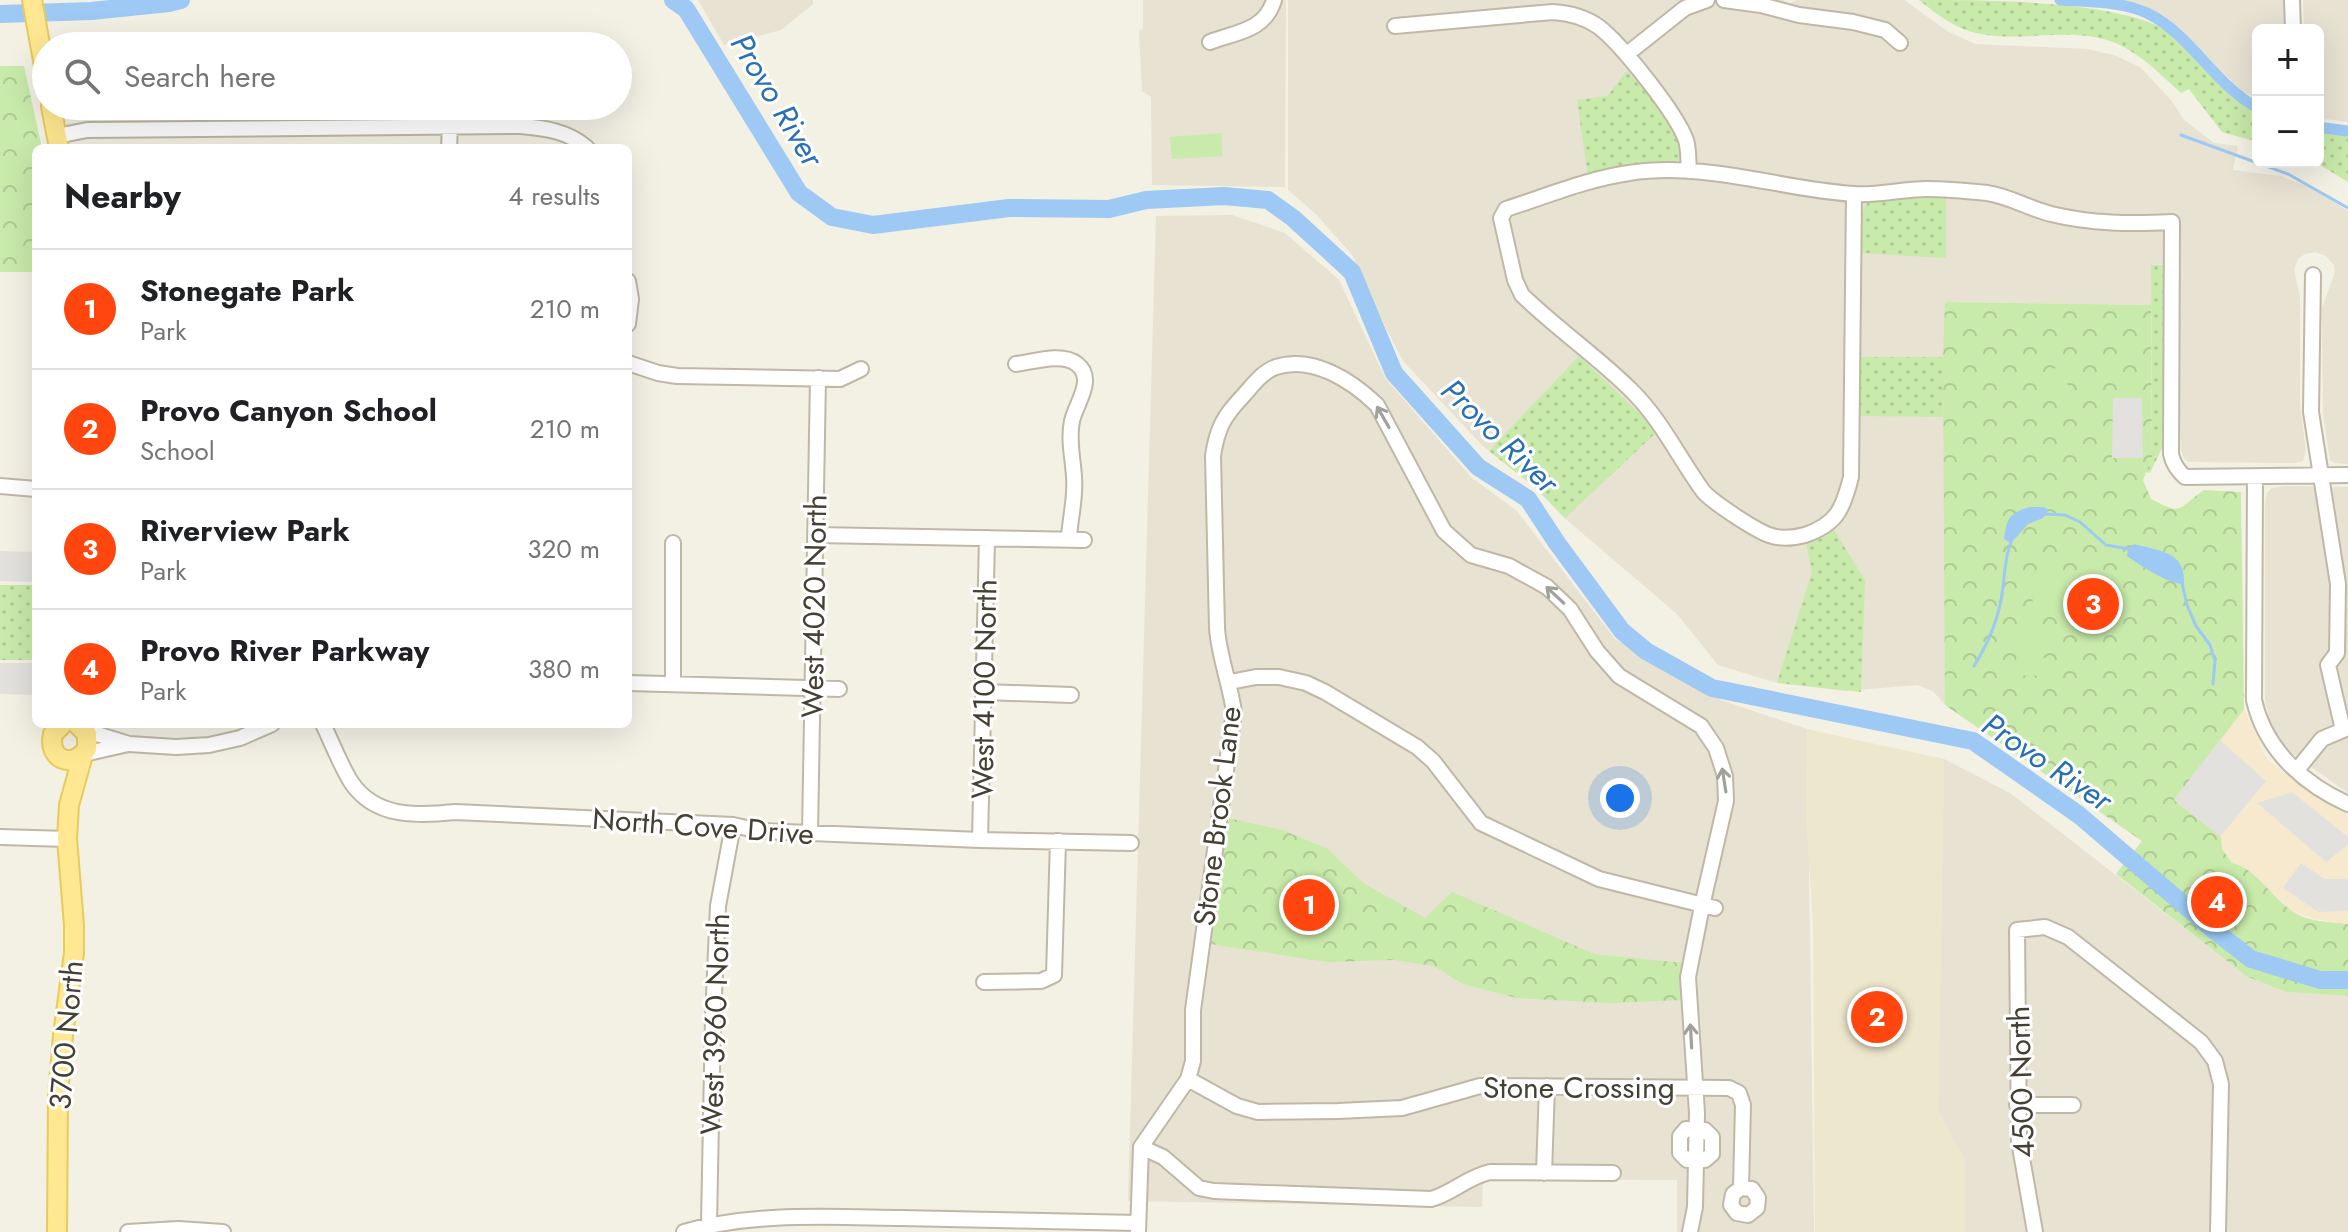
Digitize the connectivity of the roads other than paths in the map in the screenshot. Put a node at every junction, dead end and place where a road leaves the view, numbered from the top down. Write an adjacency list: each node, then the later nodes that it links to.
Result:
1 (32, 0): 9 (main road)
2 (1274, 0): 10 (street)
3 (1707, 0): 12 (street)
4 (1724, 0): 6 (street)
5 (2292, 0): 7 (street)
6 (1780, 5): 11 (street)
7 (2293, 24)
8 (1395, 26): 12 (street)
9 (36, 32)
10 (1210, 42)
11 (1900, 43)
12 (1627, 54): 18 (street)
13 (54, 120): 15 (main road)
14 (450, 126): 15 (street); 16 (street); 17 (street)
15 (58, 142)
16 (449, 144)
17 (581, 144)
18 (1689, 171): 19 (street); 19 (street)
19 (1854, 194): 27 (street)
20 (2313, 275): 25 (street)
21 (632, 364): 24 (street)
22 (1016, 364): 31 (street)
23 (861, 369): 24 (street)
24 (818, 378): 30 (street, West 4020 North)
25 (2322, 475): 26 (street); 27 (street); 45 (street)
26 (2348, 475)
27 (2255, 477): 49 (street)
28 (0, 486): 29 (street)
29 (32, 489)
30 (816, 535): 31 (street); 36 (street, West 4020 North)
31 (987, 538): 38 (street, West 4100 North)
32 (673, 543): 35 (street)
33 (1230, 682): 59 (street); 59 (street, Stone Brook Lane, one-way to 33); 61 (street, Stone Brook Lane)
34 (632, 683): 35 (street)
35 (673, 684): 36 (street)
36 (813, 688): 37 (street); 53 (street, West 4020 North)
37 (839, 689)
38 (984, 692): 39 (street); 56 (street, West 4100 North)
39 (1071, 695)
40 (58, 728): 47 (main road)
41 (83, 728): 48 (main road)
42 (87, 728): 46 (street)
43 (263, 728): 46 (street)
44 (325, 728): 52 (street, North Cove Drive)
45 (2346, 729): 49 (street)
46 (129, 744): 48 (street)
47 (57, 754): 48 (main road); 51 (main road)
48 (83, 754): 51 (main road)
49 (2297, 770): 50 (street)
50 (2348, 804)
51 (69, 805): 55 (main road, 3700 North)
52 (733, 825): 53 (street, North Cove Drive); 73 (street, West 3960 North)
53 (810, 833): 56 (street, North Cove Drive)
54 (0, 837): 55 (street)
55 (67, 839): 75 (main road, 3700 North)
56 (980, 840): 57 (street, North Cove Drive)
57 (1058, 841): 58 (street, North Cove Drive); 60 (street)
58 (1131, 843)
59 (1708, 907): 63 (street, one-way to 59)
60 (984, 982)
61 (1188, 1079): 62 (street, Stone Crossing); 67 (street)
62 (1547, 1086): 63 (street, Stone Crossing); 69 (street)
63 (1693, 1086): 66 (street); 71 (street, Stone Crossing)
64 (2017, 1105): 65 (street); 81 (street, 4500 North); 82 (street, 4500 North)
65 (2073, 1105)
66 (1691, 1129): 68 (street); 68 (street)
67 (1141, 1147): 69 (street); 74 (street)
68 (1696, 1160): 72 (street)
69 (1544, 1173): 70 (street)
70 (1613, 1173)
71 (1741, 1188)
72 (1695, 1207): 79 (street); 80 (street)
73 (709, 1224): 74 (street); 78 (street)
74 (1138, 1227)
75 (57, 1232)
76 (128, 1232): 77 (street)
77 (223, 1232)
78 (684, 1232)
79 (1690, 1232)
80 (1702, 1232)
81 (2035, 1232)
82 (2218, 1232)

